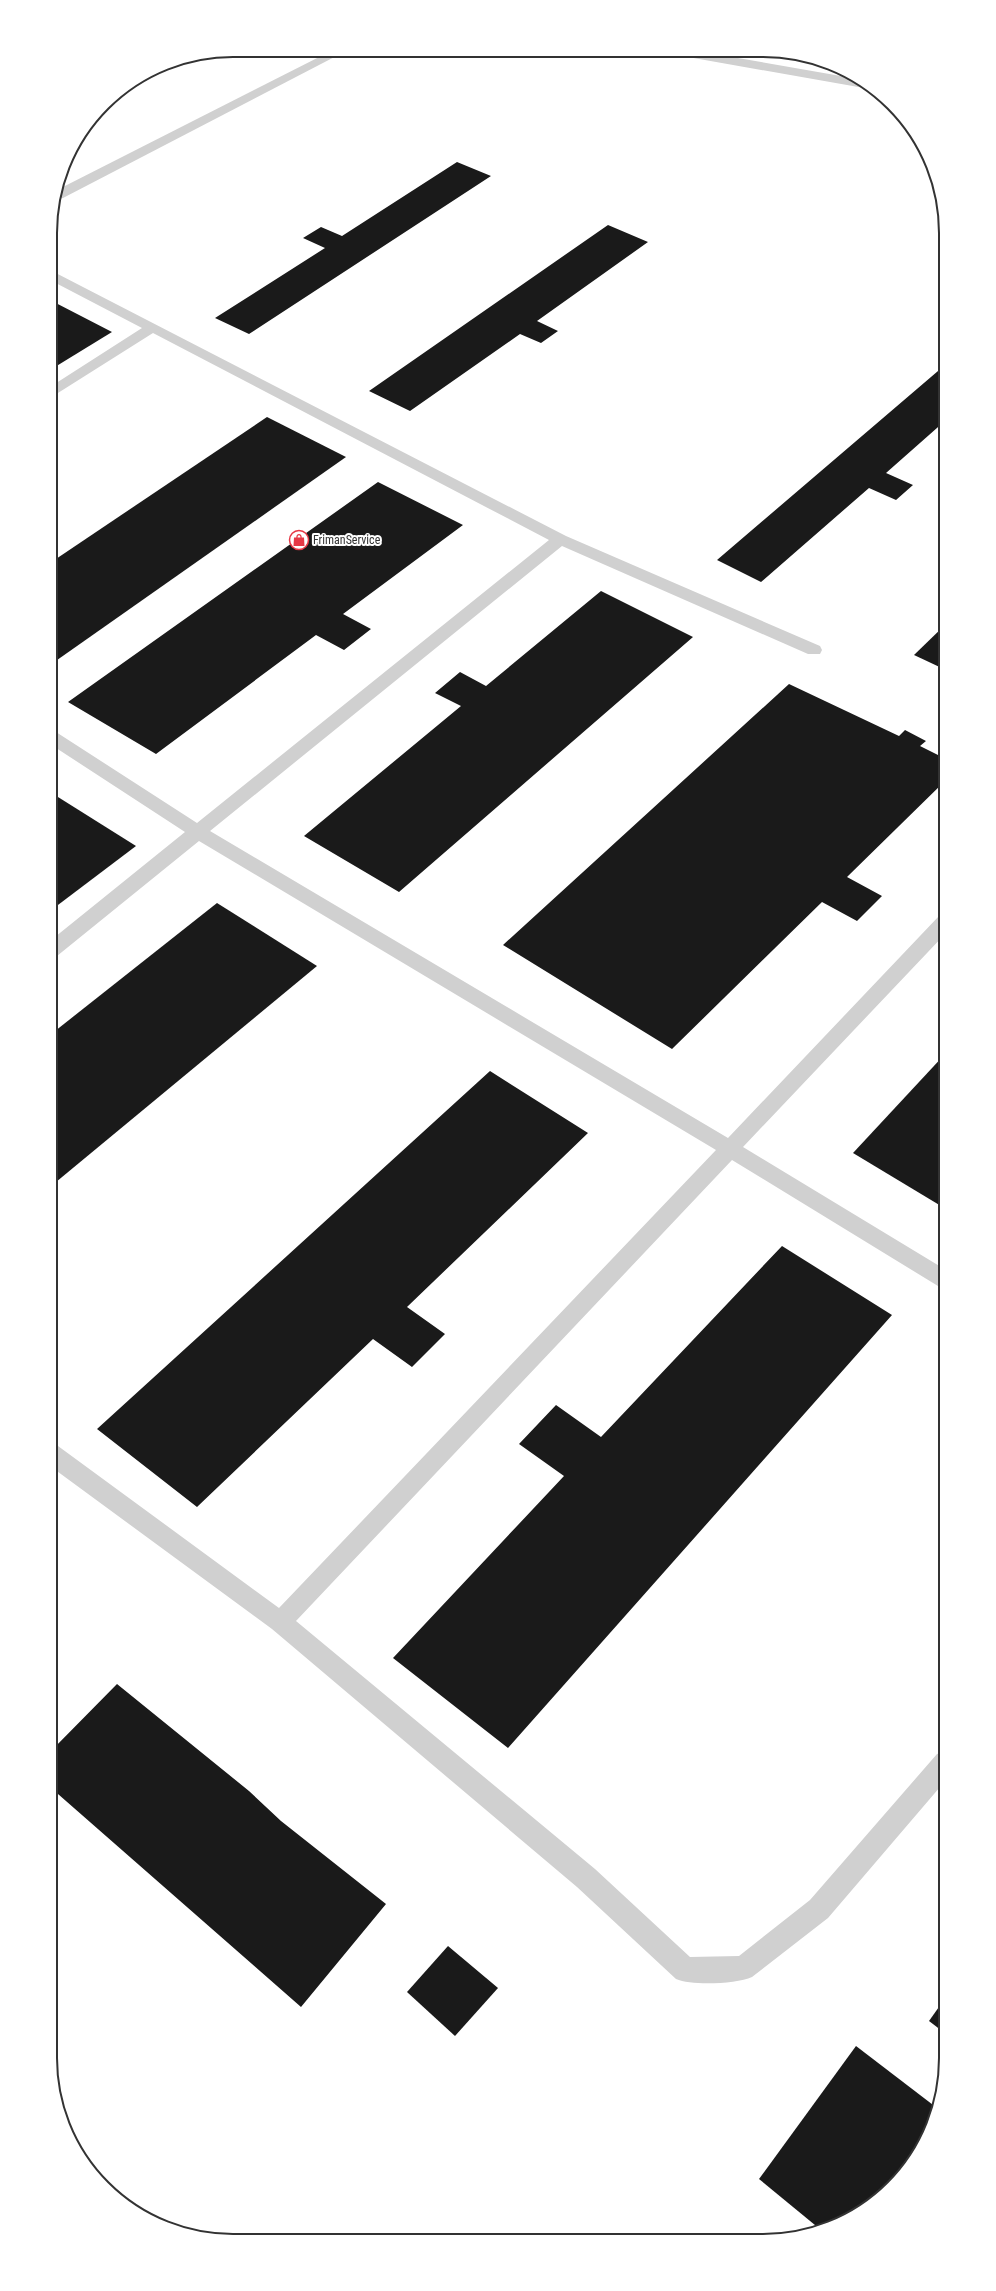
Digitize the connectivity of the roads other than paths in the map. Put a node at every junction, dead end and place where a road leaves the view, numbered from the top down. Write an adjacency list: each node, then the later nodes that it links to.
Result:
1 (328, 57): 4 (lane)
2 (711, 57): 3 (lane)
3 (853, 82)
4 (62, 193)
5 (57, 278): 6 (lane)
6 (153, 327): 7 (lane); 8 (lane)
7 (57, 389)
8 (560, 539): 9 (lane); 11 (lane)
9 (814, 650)
10 (57, 741): 11 (lane)
11 (198, 832): 13 (lane); 14 (lane)
12 (939, 928): 14 (lane)
13 (57, 945)
14 (730, 1149): 15 (lane); 17 (lane)
15 (939, 1276)
16 (57, 1458): 17 (lane)
17 (280, 1622): 18 (lane)
18 (939, 1770)

